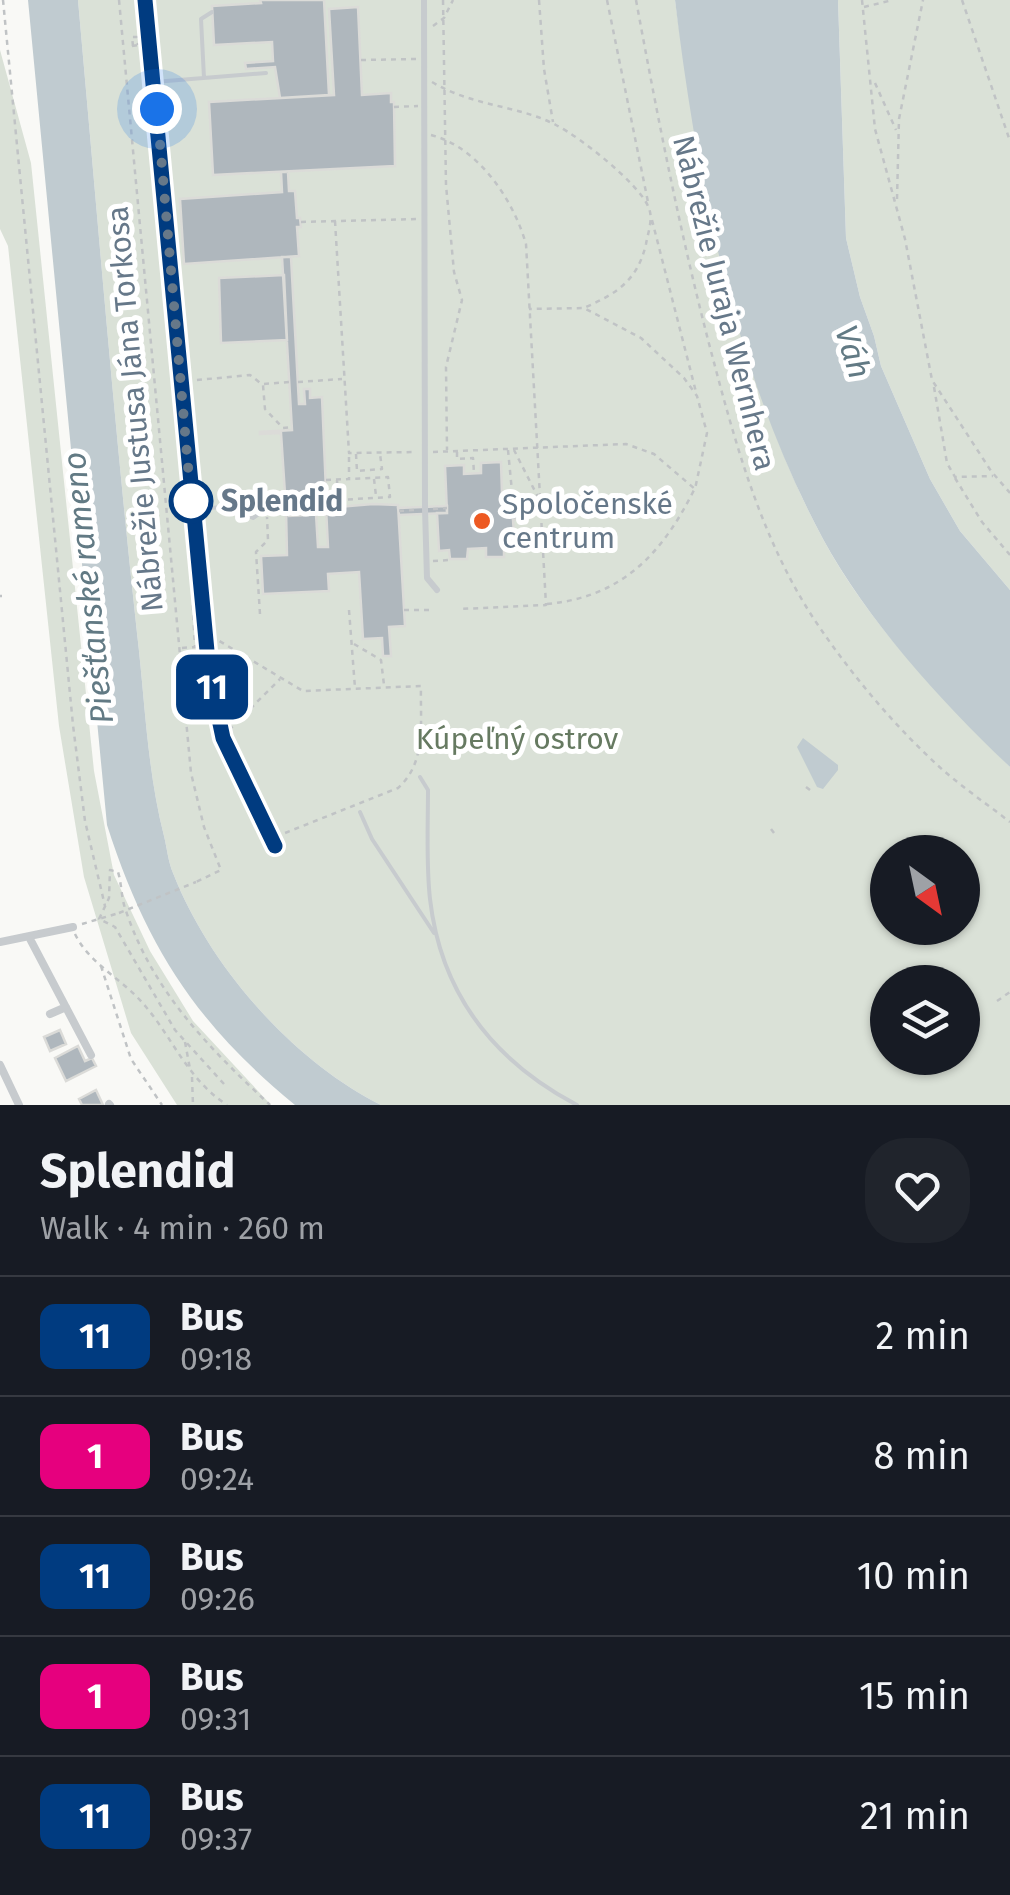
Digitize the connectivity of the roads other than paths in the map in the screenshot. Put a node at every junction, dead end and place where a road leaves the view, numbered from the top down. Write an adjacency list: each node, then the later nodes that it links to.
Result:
1 (145, 0): 6 (lane)
2 (424, 0): 9 (street)
3 (212, 12): 5 (lane)
4 (266, 73): 5 (lane)
5 (204, 78): 6 (lane)
6 (154, 82): 8 (lane)
7 (226, 506): 7 (lane); 8 (lane)
8 (192, 509): 12 (lane)
9 (437, 590)
10 (420, 776): 15 (lane)
11 (360, 812): 15 (lane)
12 (275, 846)
13 (73, 926): 14 (street)
14 (30, 937): 16 (street); 17 (street)
15 (436, 937): 22 (lane)
16 (0, 942)
17 (66, 1007): 18 (street); 19 (street)
18 (50, 1014)
19 (91, 1055)
20 (0, 1066): 21 (street)
21 (20, 1105)
22 (577, 1105)

